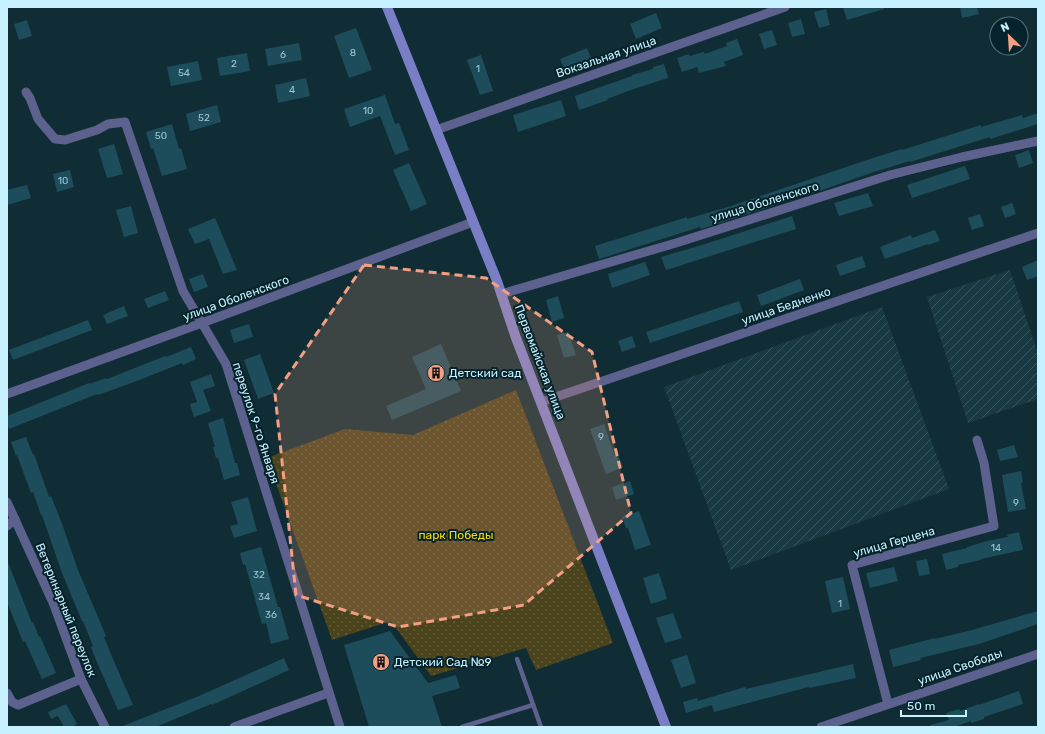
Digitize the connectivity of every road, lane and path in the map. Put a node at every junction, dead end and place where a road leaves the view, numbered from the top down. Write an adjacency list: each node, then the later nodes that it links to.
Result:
1 (387, 7): 4 (main road, Первомайская улица)
2 (785, 7): 4 (street, Вокзальная улица)
3 (26, 92): 9 (street, переулок 9-го Января)
4 (436, 130): 6 (main road, Первомайская улица)
5 (1038, 141): 8 (street, улица Оболенского)
6 (473, 222): 8 (main road, Первомайская улица); 9 (street, улица Оболенского)
7 (1038, 233): 11 (street, улица Бедненко)
8 (501, 294): 11 (main road, Первомайская улица)
9 (202, 323): 10 (street, улица Оболенского); 20 (street, переулок 9-го Января)
10 (7, 394)
11 (541, 402): 28 (main road, Первомайская улица)
12 (977, 440): 21 (street, улица Герцена)
13 (7, 502): 14 (street, Ветеринарный переулок)
14 (15, 518): 15 (street); 18 (street, Ветеринарный переулок)
15 (7, 526)
16 (1038, 654): 21 (street, улица Свободы)
17 (517, 659): 22 (lane)
18 (81, 679): 19 (street); 23 (street, Ветеринарный переулок)
19 (7, 693)
20 (328, 693): 24 (street); 25 (street, переулок 9-го Января)
21 (888, 704): 29 (street, улица Свободы)
22 (533, 705): 26 (lane); 27 (lane)
23 (105, 727)
24 (234, 727)
25 (340, 727)
26 (462, 727)
27 (541, 727)
28 (666, 727)
29 (821, 727)

